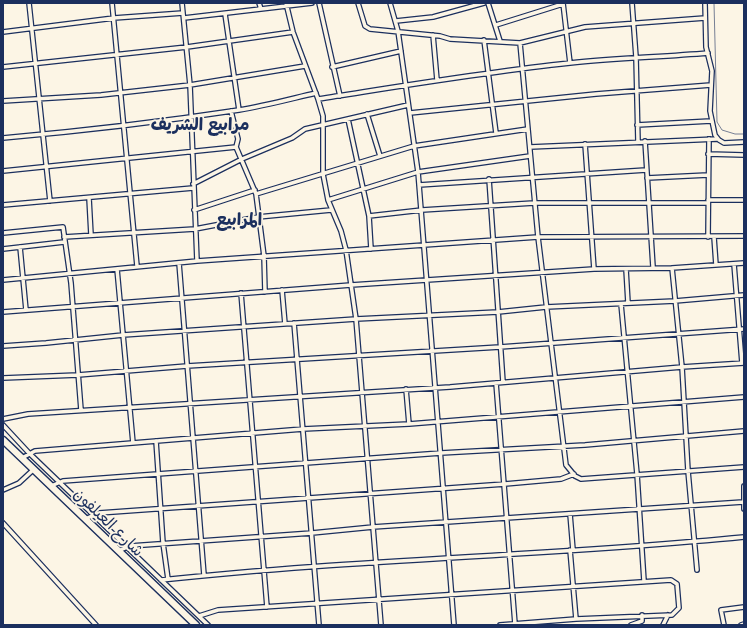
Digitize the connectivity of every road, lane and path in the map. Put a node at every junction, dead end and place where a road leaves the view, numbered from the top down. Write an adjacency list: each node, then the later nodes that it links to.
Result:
1 (29, 3): 24 (street)
2 (112, 3): 18 (street)
3 (182, 3): 16 (street)
4 (259, 3): 15 (street)
5 (312, 3): 14 (street)
6 (319, 3): 43 (street)
7 (358, 3): 26 (street)
8 (390, 3): 21 (street)
9 (484, 3): 21 (street)
10 (488, 3): 23 (street)
11 (632, 3): 22 (street)
12 (705, 3): 20 (street)
13 (563, 4): 23 (street); 25 (street)
14 (286, 5): 15 (street); 28 (street)
15 (261, 10): 17 (street)
16 (183, 13): 18 (street); 19 (street)
17 (225, 14): 19 (street); 32 (street)
18 (114, 18): 24 (street); 37 (street)
19 (184, 18): 34 (street)
20 (705, 18): 22 (street); 36 (street)
21 (396, 21): 26 (street)
22 (633, 22): 25 (street); 38 (street)
23 (496, 25): 31 (street)
24 (31, 29): 27 (street); 39 (street)
25 (567, 30): 33 (street); 40 (street)
26 (398, 31): 29 (street); 35 (street)
27 (3, 32)
28 (293, 32): 32 (street); 41 (street)
29 (433, 35): 30 (street); 47 (street)
30 (484, 40): 31 (street); 45 (street)
31 (500, 41): 33 (street)
32 (229, 42): 34 (street); 46 (street)
33 (520, 44): 44 (street)
34 (187, 47): 37 (street); 49 (street)
35 (401, 51): 43 (street); 48 (street)
36 (708, 53): 38 (street); 50 (street)
37 (116, 54): 39 (street); 52 (street)
38 (636, 57): 40 (street); 51 (street)
39 (34, 63): 42 (street); 55 (street)
40 (570, 63): 44 (street)
41 (305, 66): 46 (street); 53 (street)
42 (3, 67)
43 (332, 68): 54 (street)
44 (522, 69): 45 (street); 58 (street)
45 (488, 72): 47 (street); 60 (street)
46 (234, 78): 49 (street); 61 (street)
47 (437, 80): 48 (street)
48 (406, 84): 54 (street); 59 (street)
49 (190, 85): 52 (street); 65 (street)
50 (711, 85): 51 (street); 67 (street)
51 (637, 91): 58 (street); 69 (street)
52 (120, 92): 55 (street); 70 (street)
53 (316, 93): 56 (street); 61 (street)
54 (340, 96): 56 (street)
55 (39, 98): 57 (street); 73 (street)
56 (318, 99): 68 (street)
57 (3, 101)
58 (526, 101): 60 (street); 71 (street)
59 (408, 105): 63 (street); 64 (street)
60 (491, 105): 63 (street); 72 (street)
61 (239, 110): 62 (street)
62 (231, 111): 65 (street); 82 (street)
63 (410, 113): 81 (street)
64 (367, 114): 66 (street); 87 (street)
65 (191, 118): 70 (street); 84 (street)
66 (348, 119): 68 (street); 91 (street)
67 (711, 121): 69 (street); 76 (street)
68 (322, 125): 89 (street); 96 (street)
69 (637, 125): 78 (street)
70 (124, 126): 73 (street); 90 (street)
71 (528, 129): 72 (street); 83 (street)
72 (496, 133): 81 (street)
73 (44, 134): 74 (street); 92 (street)
74 (3, 138)
75 (708, 139): 76 (street); 77 (street); 85 (street)
76 (717, 139): 79 (street)
77 (645, 141): 78 (street); 93 (street)
78 (638, 142): 80 (street)
79 (744, 142)
80 (585, 144): 83 (street); 97 (street)
81 (414, 146): 87 (street); 95 (street)
82 (236, 147): 84 (street); 89 (street)
83 (530, 147): 88 (street)
84 (192, 152): 90 (street); 103 (street)
85 (708, 154): 86 (street); 98 (street)
86 (744, 155)
87 (380, 156): 91 (street)
88 (530, 156): 95 (street); 99 (street)
89 (242, 159): 103 (street); 105 (street)
90 (126, 160): 92 (street); 106 (street)
91 (357, 163): 96 (street); 104 (street)
92 (46, 166): 94 (street); 110 (street)
93 (646, 170): 97 (street); 100 (street)
94 (3, 171)
95 (418, 172): 102 (street); 104 (street)
96 (323, 174): 105 (street); 108 (street)
97 (587, 175): 99 (street); 112 (street)
98 (708, 175): 100 (street); 111 (street)
99 (533, 176): 101 (street); 113 (street)
100 (648, 178): 114 (street)
101 (489, 179): 102 (street); 116 (street)
102 (419, 185): 119 (street)
103 (193, 186): 106 (street); 117 (street)
104 (362, 190): 108 (street); 120 (street)
105 (255, 192): 117 (street); 121 (street)
106 (129, 195): 107 (street); 123 (street)
107 (89, 198): 110 (street); 125 (street)
108 (328, 200): 118 (street)
109 (744, 200): 111 (street)
110 (50, 201): 115 (street)
111 (708, 202): 114 (street); 131 (street)
112 (588, 203): 113 (street); 114 (street); 126 (street)
113 (534, 204): 116 (street); 130 (street)
114 (648, 204): 127 (street)
115 (3, 205)
116 (490, 206): 119 (street); 133 (street)
117 (194, 210): 122 (street)
118 (331, 210): 121 (street); 139 (street)
119 (422, 210): 120 (street); 135 (street)
120 (369, 216): 138 (street)
121 (258, 217): 122 (street); 140 (street)
122 (195, 229): 123 (street); 141 (street)
123 (133, 232): 125 (street); 146 (street)
124 (3, 233): 129 (street)
125 (91, 235): 129 (street)
126 (590, 236): 127 (street); 130 (street); 150 (street)
127 (652, 236): 131 (street); 147 (street)
128 (744, 236): 132 (street)
129 (64, 237): 134 (street)
130 (538, 237): 133 (street); 153 (street)
131 (708, 237): 132 (street)
132 (714, 237): 145 (street)
133 (492, 240): 135 (street); 154 (street)
134 (64, 242): 136 (street); 152 (street)
135 (424, 245): 138 (street); 157 (street)
136 (20, 247): 137 (street); 155 (street)
137 (3, 249)
138 (371, 249): 139 (street)
139 (346, 250): 140 (street); 158 (street)
140 (264, 256): 141 (street); 160 (street)
141 (197, 261): 142 (street)
142 (179, 263): 146 (street); 164 (street)
143 (744, 263): 144 (street)
144 (734, 264): 145 (street); 163 (street)
145 (716, 265): 148 (street)
146 (137, 266): 149 (street)
147 (653, 267): 148 (street); 151 (street)
148 (672, 268): 165 (street)
149 (117, 269): 152 (street); 166 (street)
150 (594, 269): 151 (street); 153 (street)
151 (626, 269): 167 (street)
152 (68, 273): 155 (street); 169 (street)
153 (543, 273): 154 (street); 170 (street)
154 (495, 275): 157 (street); 173 (street)
155 (23, 278): 156 (street); 171 (street)
156 (3, 280)
157 (427, 280): 158 (street); 174 (street)
158 (351, 285): 159 (street); 175 (street)
159 (282, 290): 160 (street); 177 (street)
160 (266, 292): 161 (street)
161 (242, 293): 164 (street); 178 (street)
162 (744, 295): 163 (street)
163 (737, 296): 165 (street); 179 (street)
164 (182, 298): 166 (street); 180 (street)
165 (675, 301): 167 (street); 181 (street)
166 (120, 302): 169 (street); 182 (street)
167 (628, 303): 168 (street)
168 (621, 304): 170 (street); 183 (street)
169 (72, 307): 171 (street); 184 (street)
170 (546, 307): 173 (street); 185 (street)
171 (26, 310): 172 (street)
172 (3, 312)
173 (498, 312): 174 (street); 187 (street)
174 (431, 316): 175 (street); 188 (street)
175 (356, 319): 176 (street); 189 (street)
176 (294, 323): 177 (street); 190 (street)
177 (285, 324): 178 (street)
178 (245, 328): 180 (street); 191 (street)
179 (742, 329): 181 (street); 192 (street)
180 (184, 331): 182 (street); 193 (street)
181 (679, 333): 183 (street); 194 (street)
182 (124, 335): 184 (street); 195 (street)
183 (624, 337): 185 (street); 196 (street)
184 (75, 339): 186 (street); 197 (street)
185 (550, 342): 187 (street); 199 (street)
186 (3, 346)
187 (500, 347): 188 (street); 200 (street)
188 (434, 351): 189 (street); 202 (street)
189 (359, 356): 190 (street); 204 (street)
190 (298, 358): 191 (street); 205 (street)
191 (248, 362): 193 (street); 207 (street)
192 (743, 363): 194 (street)
193 (187, 366): 195 (street); 208 (street)
194 (682, 367): 196 (street); 209 (street)
195 (126, 370): 197 (street); 211 (street)
196 (628, 372): 199 (street); 210 (street)
197 (78, 374): 198 (street); 212 (street)
198 (3, 378)
199 (555, 378): 200 (street); 213 (street)
200 (503, 382): 201 (street)
201 (496, 383): 202 (street); 214 (street)
202 (436, 387): 203 (street); 216 (street)
203 (406, 390): 204 (street); 217 (street)
204 (362, 392): 205 (street); 219 (street)
205 (302, 396): 207 (street); 220 (street)
206 (744, 397): 209 (street)
207 (251, 399): 208 (street); 222 (street)
208 (189, 402): 211 (street); 224 (street)
209 (683, 402): 210 (street); 223 (street)
210 (632, 406): 213 (street); 227 (street)
211 (131, 407): 212 (street); 228 (street)
212 (81, 410): 215 (street)
213 (559, 412): 214 (street); 229 (street)
214 (498, 417): 216 (street); 230 (street)
215 (3, 419)
216 (439, 421): 217 (street); 232 (street)
217 (409, 424): 219 (street)
218 (3, 425): 231 (street)
219 (365, 425): 220 (street); 234 (street)
220 (303, 429): 222 (street); 235 (street)
221 (744, 431): 223 (street)
222 (254, 433): 224 (street); 236 (street)
223 (686, 436): 227 (street); 239 (street)
224 (193, 437): 226 (street); 240 (street)
225 (3, 440): 233 (highway, شارع العيلفون)
226 (156, 441): 228 (street); 241 (street)
227 (634, 441): 229 (street); 243 (street)
228 (133, 443): 231 (street)
229 (562, 446): 230 (street); 242 (street)
230 (501, 450): 232 (street); 245 (street)
231 (29, 453): 233 (street); 244 (street)
232 (441, 453): 234 (street); 248 (street)
233 (22, 458): 238 (highway, شارع العيلفون)
234 (368, 460): 235 (street); 250 (street)
235 (307, 464): 236 (street); 251 (street)
236 (256, 467): 240 (street); 252 (street)
237 (744, 467): 239 (street)
238 (33, 470): 246 (highway, شارع العيلفون); 249 (street)
239 (688, 471): 243 (street); 255 (street)
240 (196, 472): 241 (street); 254 (street)
241 (158, 474): 244 (street); 258 (street)
242 (574, 474): 243 (street); 245 (street)
243 (637, 474): 256 (street)
244 (59, 482): 246 (street); 260 (street)
245 (505, 484): 248 (street); 261 (street)
246 (51, 486): 262 (highway, شارع العيلفون)
247 (744, 486): 253 (street)
248 (442, 489): 250 (street); 263 (street)
249 (3, 490)
250 (371, 494): 251 (street); 265 (street)
251 (310, 498): 252 (street); 266 (street)
252 (258, 502): 254 (street); 267 (street)
253 (743, 502): 255 (street); 257 (street)
254 (199, 506): 258 (street); 269 (street)
255 (690, 506): 256 (street); 270 (street)
256 (639, 508): 259 (street); 272 (street)
257 (744, 508)
258 (160, 509): 260 (street); 271 (street)
259 (570, 514): 261 (street); 274 (street)
260 (93, 515): 262 (street); 273 (street)
261 (507, 518): 263 (street); 276 (street)
262 (85, 519): 275 (highway, شارع العيلفون)
263 (446, 522): 265 (street); 277 (street)
264 (3, 523): 299 (street)
265 (373, 527): 266 (street); 278 (street)
266 (312, 533): 267 (street); 279 (street)
267 (261, 536): 269 (street); 280 (street)
268 (744, 537): 270 (street)
269 (202, 542): 271 (street); 282 (street)
270 (695, 542): 272 (street); 281 (street)
271 (163, 543): 273 (street); 283 (street)
272 (642, 546): 274 (street); 285 (street)
273 (126, 547): 275 (street); 284 (street)
274 (572, 550): 276 (street); 286 (street)
275 (118, 551): 300 (highway, شارع العيلفون)
276 (509, 555): 277 (street); 287 (street)
277 (449, 558): 278 (street); 288 (street)
278 (376, 563): 279 (street); 289 (street)
279 (315, 567): 280 (street); 290 (street)
280 (264, 570): 282 (street); 291 (street)
281 (697, 570)
282 (204, 575): 283 (street)
283 (168, 579): 284 (street)
284 (161, 580): 295 (street)
285 (644, 581): 286 (street); 294 (street)
286 (573, 586): 287 (street); 296 (street)
287 (513, 590): 288 (street); 297 (street)
288 (453, 594): 289 (street); 304 (street)
289 (378, 599): 290 (street); 303 (street)
290 (317, 604): 291 (street); 302 (street)
291 (267, 607): 295 (street)
292 (744, 607): 308 (street)
293 (642, 615): 294 (street); 296 (street); 306 (street)
294 (668, 615): 307 (street)
295 (199, 616): 301 (street)
296 (576, 619): 297 (street)
297 (515, 624): 305 (street)
298 (744, 624): 309 (street)
299 (96, 625)
300 (196, 625)
301 (208, 625)
302 (319, 625)
303 (380, 625)
304 (454, 625)
305 (500, 625)
306 (631, 625)
307 (663, 625)
308 (724, 625)
309 (741, 625)

